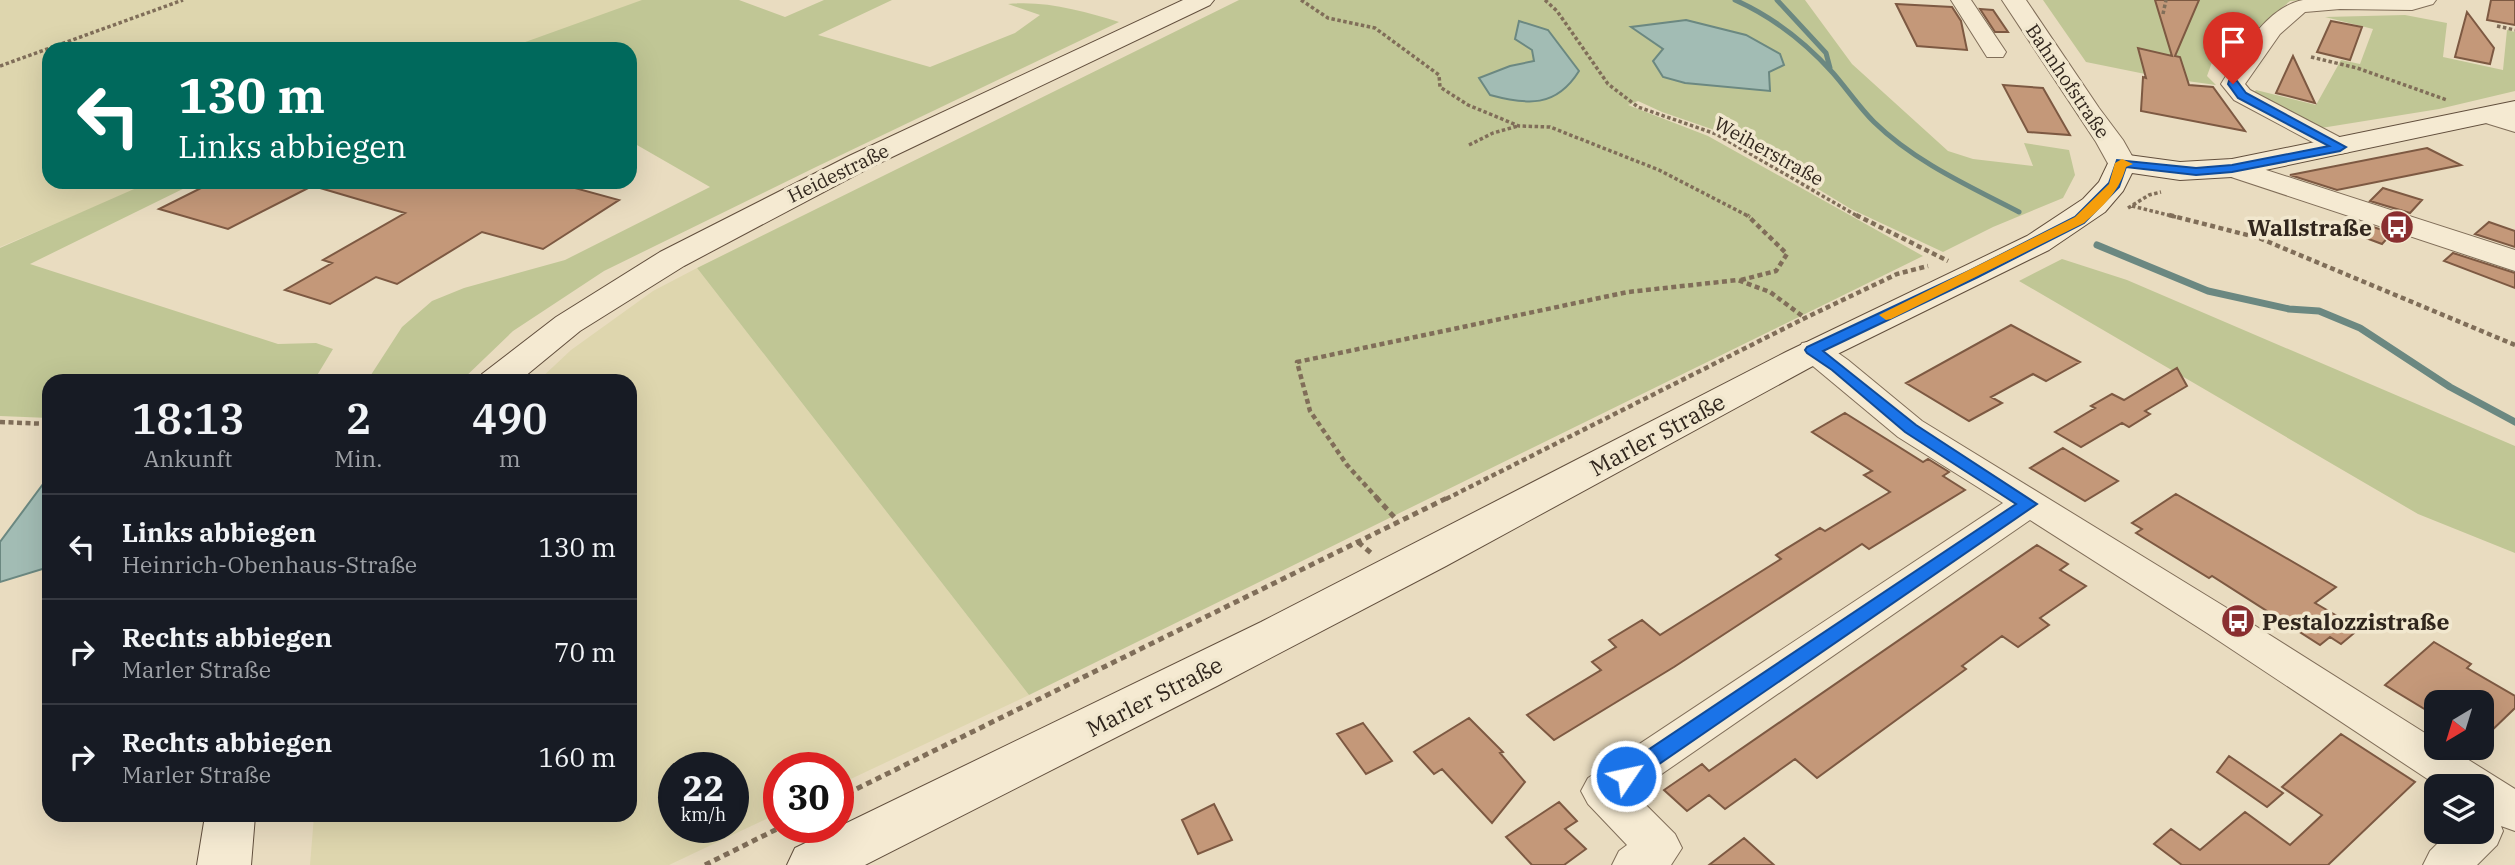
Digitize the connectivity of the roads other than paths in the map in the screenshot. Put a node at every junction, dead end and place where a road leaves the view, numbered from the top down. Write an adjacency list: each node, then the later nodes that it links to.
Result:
1 (1202, 0): 12 (main road, Heidestraße)
2 (1961, 0): 5 (street, Bahnhofstraße)
3 (2014, 0): 9 (main road, Bahnhofstraße)
4 (2426, 0): 7 (street)
5 (1995, 51)
6 (2506, 117): 7 (main road)
7 (2340, 147): 8 (main road)
8 (2232, 168): 9 (main road); 10 (main road)
9 (2129, 177): 11 (main road, Marler Straße)
10 (2515, 261)
11 (1809, 334): 13 (street); 16 (main road, Marler Straße)
12 (505, 374)
13 (2028, 504): 14 (street); 17 (street)
14 (2438, 774)
15 (2463, 844): 18 (street)
16 (814, 865)
17 (1634, 865)
18 (2446, 865)

